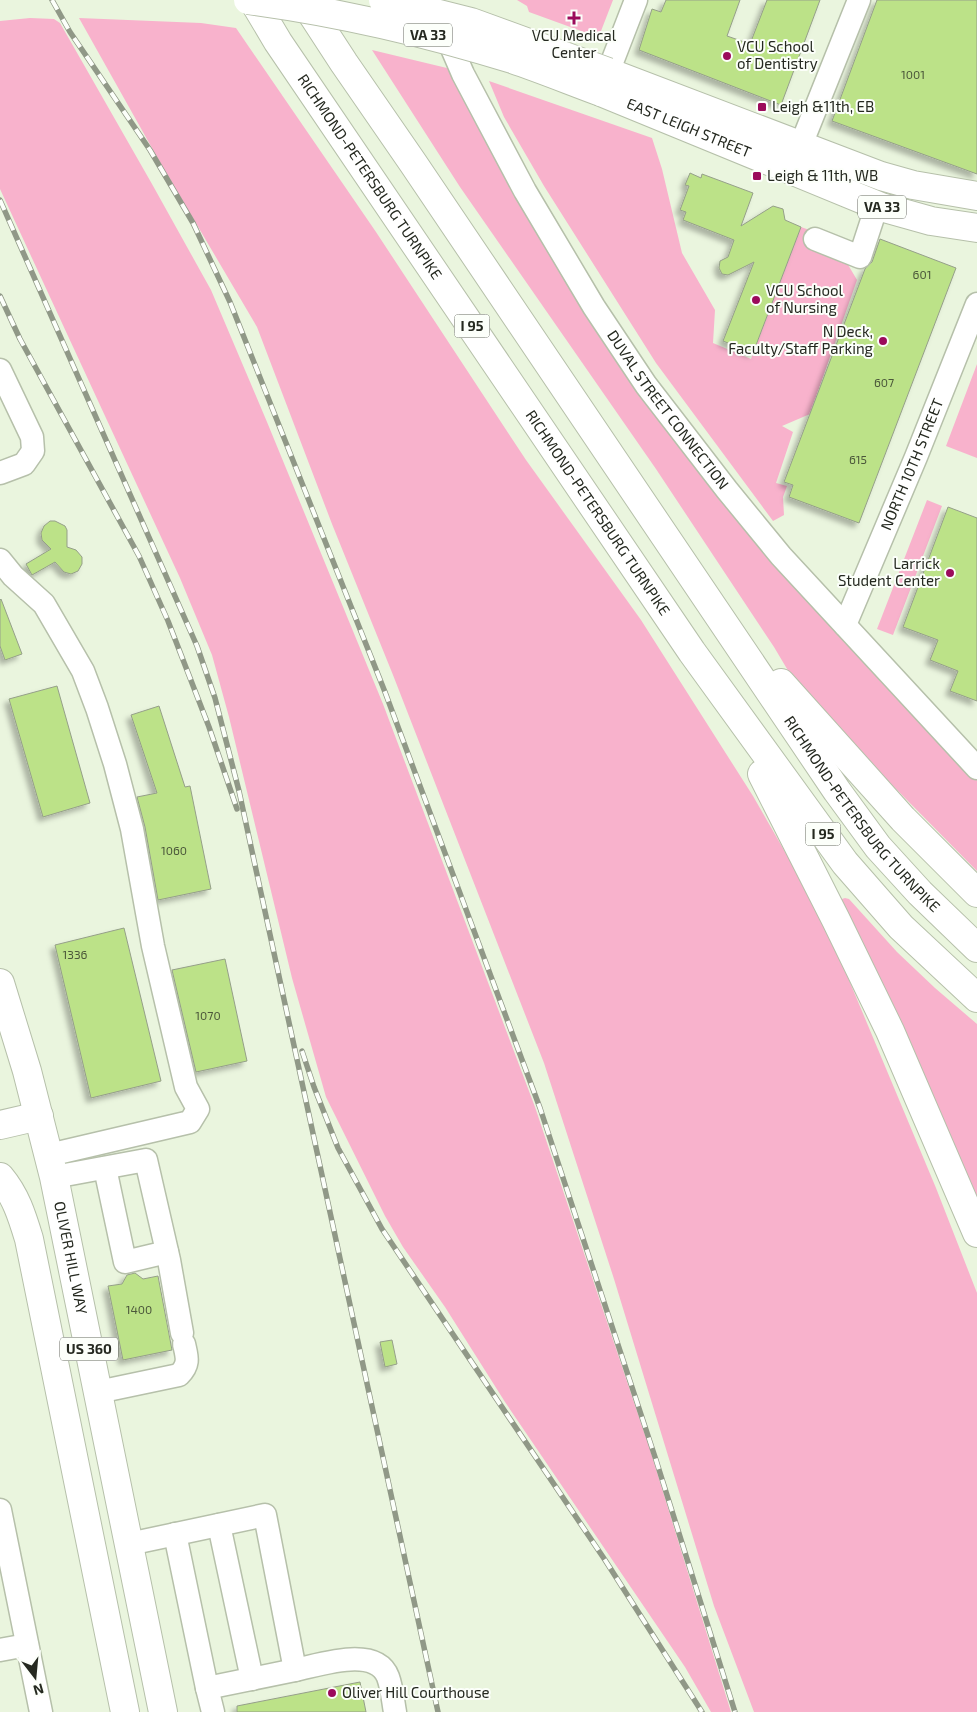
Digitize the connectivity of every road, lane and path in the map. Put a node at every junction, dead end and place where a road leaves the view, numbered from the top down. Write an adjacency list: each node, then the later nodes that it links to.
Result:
1 (248, 0): 9 (main road, VA 33, bridge)
2 (253, 0): 22 (main road, RICHMOND-PETERSBURG TURNPIKE / I 95)
3 (303, 0): 11 (main road, RICHMOND-PETERSBURG TURNPIKE / I 95)
4 (330, 0): 11 (main road)
5 (383, 0): 9 (main road, VA 33, bridge)
6 (435, 0): 21 (street, DUVAL STREET CONNECTION)
7 (636, 0): 9 (street)
8 (861, 14): 10 (street)
9 (605, 82): 10 (main road, EAST LEIGH STREET / VA 33)
10 (796, 158): 12 (main road, EAST LEIGH STREET / VA 33); 13 (main road, EAST LEIGH STREET / VA 33)
11 (413, 162): 20 (main road, RICHMOND-PETERSBURG TURNPIKE / I 95)
12 (977, 196)
13 (877, 206): 14 (main road, EAST LEIGH STREET / VA 33); 15 (street)
14 (977, 228)
15 (815, 239)
16 (977, 304): 21 (street, NORTH 10TH STREET)
17 (0, 370): 18 (street)
18 (0, 473)
19 (0, 560): 30 (street)
20 (720, 618): 24 (main road); 25 (main road, RICHMOND-PETERSBURG TURNPIKE / I 95)
21 (845, 625): 23 (street, DUVAL STREET CONNECTION)
22 (692, 652): 27 (main road, RICHMOND-PETERSBURG TURNPIKE / I 95); 33 (main road)
23 (977, 768)
24 (977, 893)
25 (977, 948)
26 (0, 983): 28 (main road, OLIVER HILL WAY / US 360)
27 (977, 998)
28 (39, 1116): 29 (main road); 30 (main road, OLIVER HILL WAY / US 360)
29 (0, 1125)
30 (51, 1166): 31 (street); 35 (main road, OLIVER HILL WAY / US 360)
31 (105, 1168): 34 (street); 34 (street)
32 (0, 1177): 46 (main road, US 360)
33 (977, 1233)
34 (167, 1252): 35 (street)
35 (98, 1392): 39 (main road, OLIVER HILL WAY / US 360)
36 (0, 1510): 40 (street)
37 (219, 1525): 38 (street); 42 (street); 43 (street)
38 (175, 1534): 39 (street); 44 (street)
39 (129, 1544): 47 (main road, OLIVER HILL WAY / US 360)
40 (27, 1645): 41 (street); 45 (street)
41 (0, 1650)
42 (295, 1670): 43 (street); 49 (street)
43 (252, 1679): 44 (street)
44 (207, 1688): 48 (street)
45 (41, 1712)
46 (125, 1712)
47 (163, 1712)
48 (212, 1712)
49 (395, 1712)

